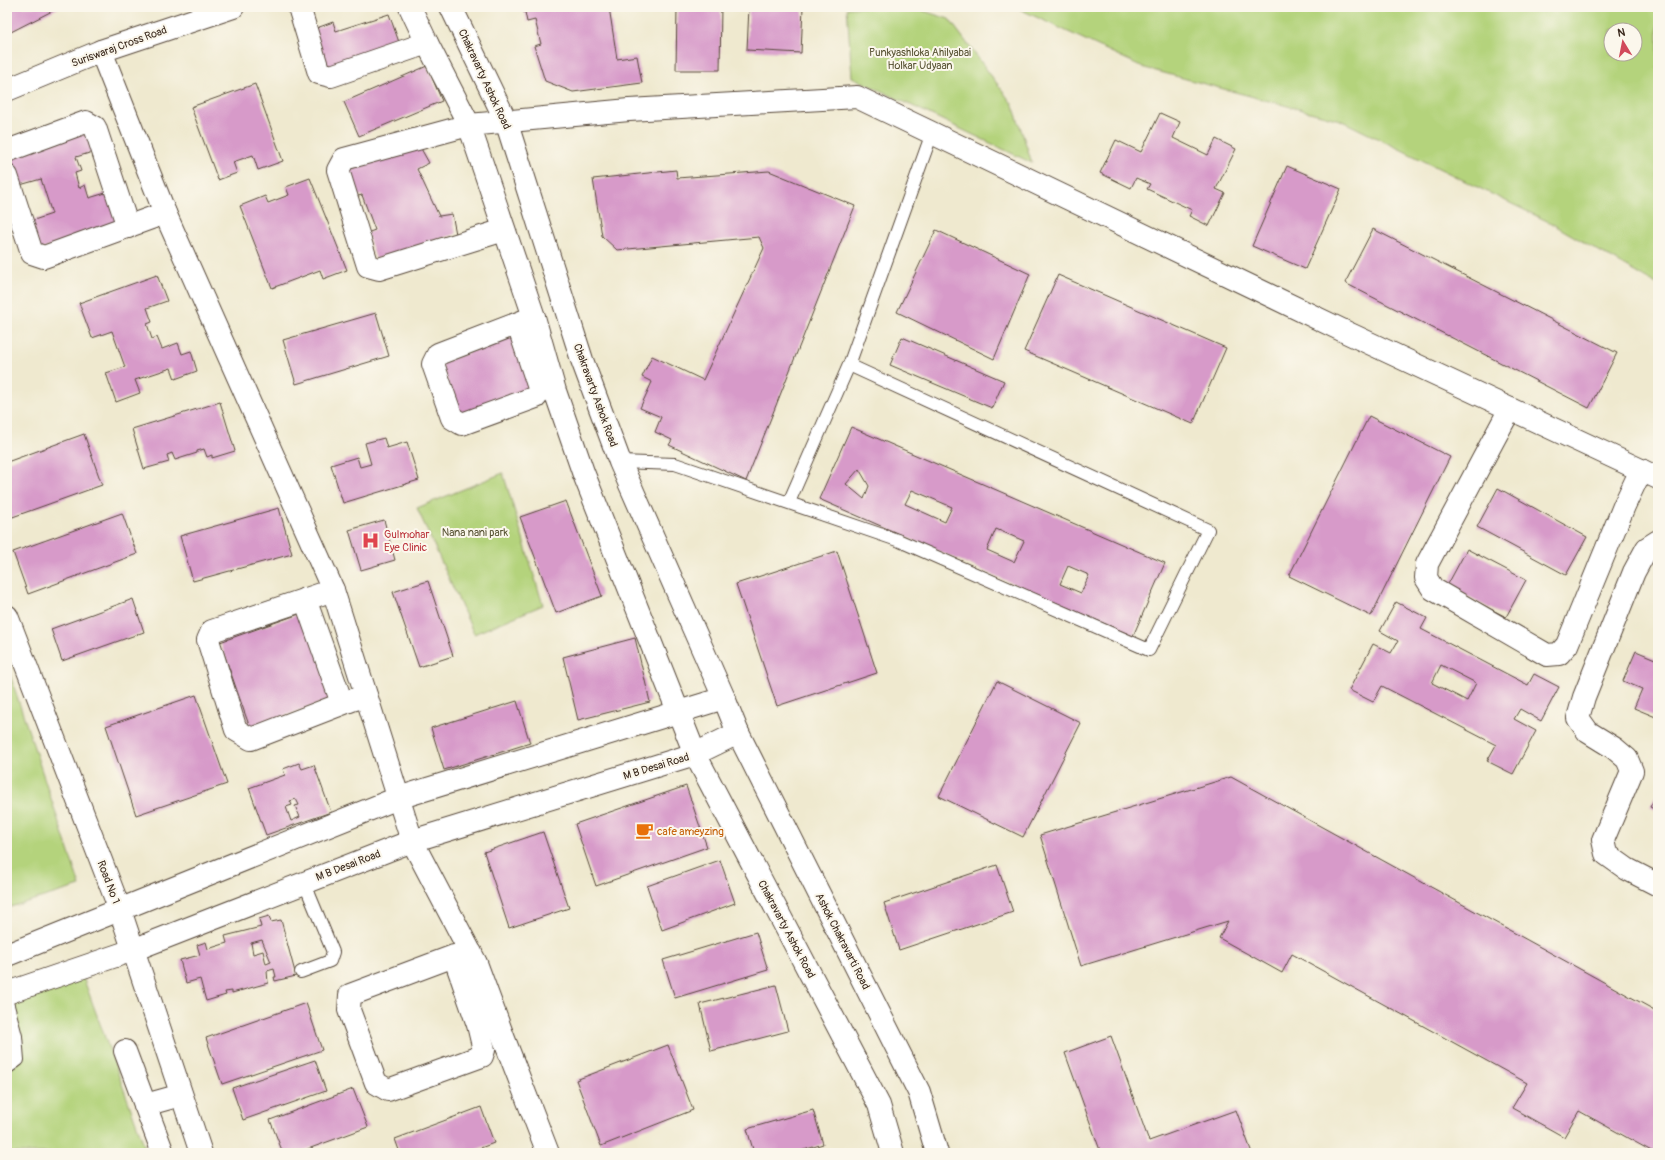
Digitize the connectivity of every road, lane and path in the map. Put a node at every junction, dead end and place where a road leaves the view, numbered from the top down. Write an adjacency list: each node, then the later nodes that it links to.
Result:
1 (233, 7): 6 (street, Suriswaraj Cross Road)
2 (299, 7): 5 (street)
3 (410, 7): 5 (street, Chakravarty Ashok Road)
4 (451, 7): 8 (street, Chakravarty Ashok Road)
5 (427, 43): 9 (street, Chakravarty Ashok Road)
6 (101, 51): 7 (street, Suriswaraj Cross Road); 13 (street)
7 (7, 90)
8 (506, 121): 9 (street); 10 (street); 19 (street, Chakravarty Ashok Road)
9 (468, 125): 15 (street, Chakravarty Ashok Road); 15 (street)
10 (932, 133): 17 (lane); 18 (street)
11 (7, 151): 14 (street)
12 (7, 176): 14 (street)
13 (165, 214): 14 (street); 23 (street)
14 (128, 227)
15 (504, 230): 16 (street, Chakravarty Ashok Road)
16 (526, 321): 16 (street); 29 (street, Chakravarty Ashok Road)
17 (850, 365): 21 (lane); 21 (lane)
18 (1510, 409): 20 (street); 20 (street)
19 (620, 462): 21 (lane); 27 (street, Chakravarty Ashok Road)
20 (1650, 474)
21 (789, 502)
22 (1658, 541): 35 (street)
23 (333, 590): 24 (street); 26 (street)
24 (306, 599): 28 (street); 28 (street)
25 (7, 616): 36 (street, Road No 1)
26 (366, 696): 28 (street); 32 (street)
27 (724, 698): 29 (street); 30 (street, Chakravarty Ashok Road)
28 (342, 704)
29 (679, 712): 31 (street, Chakravarty Ashok Road); 32 (street)
30 (738, 734): 31 (street); 52 (street, Ashok Chakravarti Road)
31 (695, 754): 33 (street, M B Desai Road); 51 (street, Chakravarty Ashok Road)
32 (398, 798): 33 (street); 36 (street)
33 (412, 841): 34 (street, M B Desai Road); 39 (street)
34 (304, 882): 37 (street, M B Desai Road); 40 (lane)
35 (1658, 885)
36 (120, 910): 37 (street, Road No 1); 38 (street)
37 (133, 950): 41 (street, M B Desai Road); 46 (street, Road No 1)
38 (7, 955)
39 (465, 960): 43 (street); 43 (street)
40 (301, 972)
41 (7, 993)
42 (7, 1002): 45 (lane)
43 (492, 1037): 50 (street)
44 (125, 1051): 47 (street)
45 (7, 1068)
46 (181, 1095): 47 (street); 49 (street, Road No 1)
47 (145, 1105): 48 (street)
48 (163, 1153)
49 (201, 1153)
50 (548, 1153)
51 (893, 1153)
52 (938, 1153)

